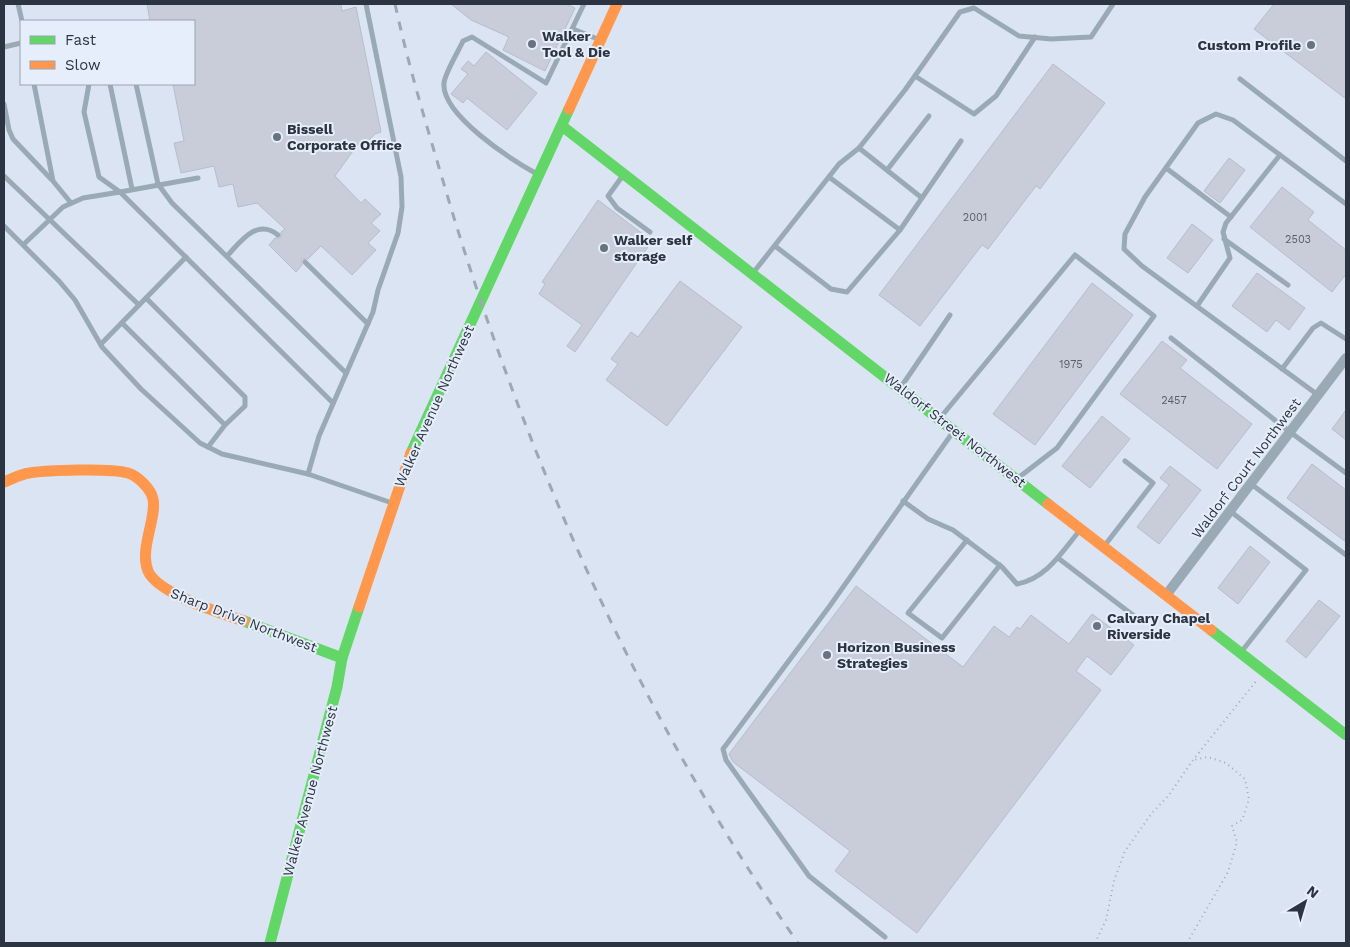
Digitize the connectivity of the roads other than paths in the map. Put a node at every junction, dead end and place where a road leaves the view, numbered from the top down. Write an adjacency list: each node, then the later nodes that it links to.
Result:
1 (18, 4): 6 (lane)
2 (366, 4): 58 (lane)
3 (584, 4): 7 (lane)
4 (617, 4): 9 (street, Walker Avenue Northwest)
5 (1112, 4): 8 (lane)
6 (22, 20)
7 (573, 29): 9 (lane); 28 (lane)
8 (1035, 37): 12 (lane); 12 (lane)
9 (600, 40): 20 (street, Walker Avenue Northwest)
10 (20, 43): 11 (lane)
11 (4, 47)
12 (915, 76): 22 (lane)
13 (1240, 79): 24 (lane)
14 (34, 85): 32 (lane)
15 (89, 85): 35 (lane)
16 (110, 85): 34 (lane)
17 (136, 85): 33 (lane)
18 (4, 104): 32 (lane)
19 (929, 116): 26 (lane)
20 (562, 126): 27 (street, Waldorf Street Northwest); 28 (street, Walker Avenue Northwest)
21 (961, 141): 36 (lane)
22 (859, 148): 26 (lane); 30 (lane)
23 (1280, 155): 25 (lane); 38 (lane); 39 (lane)
24 (1346, 161)
25 (1166, 168): 39 (lane); 55 (lane)
26 (887, 170): 36 (lane)
27 (624, 174): 43 (lane); 51 (street, Waldorf Street Northwest)
28 (540, 175): 80 (street, Walker Avenue Northwest)
29 (4, 176): 40 (lane)
30 (829, 176): 42 (lane); 47 (lane)
31 (198, 178): 33 (lane)
32 (53, 181): 37 (lane)
33 (158, 184): 34 (lane); 48 (lane)
34 (132, 189): 35 (lane)
35 (120, 192): 37 (lane); 49 (lane)
36 (922, 198): 42 (lane)
37 (71, 204): 40 (lane)
38 (1346, 204)
39 (1231, 217): 45 (lane)
40 (49, 221): 46 (lane); 54 (lane)
41 (4, 226): 46 (lane)
42 (900, 230): 47 (lane)
43 (650, 232)
44 (278, 235): 48 (lane)
45 (1224, 239): 52 (lane); 55 (lane)
46 (24, 244): 61 (lane)
47 (775, 246): 51 (lane)
48 (227, 256): 64 (lane)
49 (186, 257): 53 (lane); 67 (lane)
50 (305, 262): 58 (lane)
51 (753, 273): 65 (street, Waldorf Street Northwest)
52 (1288, 285)
53 (146, 298): 54 (lane); 69 (lane)
54 (139, 306): 57 (lane)
55 (1197, 306): 63 (lane)
56 (950, 315): 65 (lane)
57 (122, 323): 61 (lane); 69 (lane)
58 (368, 324): 64 (lane)
59 (1172, 338): 71 (lane)
60 (1346, 339): 63 (lane)
61 (101, 344): 72 (lane)
62 (1346, 358): 66 (street, Waldorf Court Northwest)
63 (1282, 369): 66 (lane)
64 (346, 373): 67 (lane)
65 (901, 388): 68 (street, Waldorf Street Northwest)
66 (1318, 395): 71 (street, Waldorf Court Northwest)
67 (333, 403): 75 (lane)
68 (940, 418): 70 (street, Waldorf Street Northwest); 76 (lane)
69 (225, 426): 72 (lane)
70 (955, 430): 76 (street, Waldorf Street Northwest); 79 (lane)
71 (1290, 432): 74 (lane); 78 (street, Waldorf Court Northwest)
72 (208, 447): 75 (lane)
73 (1125, 461): 84 (lane)
74 (1346, 473)
75 (308, 474): 80 (lane)
76 (1018, 478): 82 (street, Waldorf Street Northwest)
77 (4, 482): 91 (street, Sharp Drive Northwest)
78 (1251, 484): 81 (street, Waldorf Court Northwest); 85 (lane)
79 (902, 501): 83 (lane); 93 (lane)
80 (392, 503): 91 (street, Walker Avenue Northwest)
81 (1230, 511): 88 (street, Waldorf Court Northwest); 90 (lane)
82 (1082, 528): 84 (street, Waldorf Street Northwest); 86 (lane)
83 (967, 540): 87 (lane); 87 (lane)
84 (1104, 545): 88 (street, Waldorf Street Northwest)
85 (1346, 555)
86 (1058, 558): 87 (lane); 89 (lane)
87 (1000, 565)
88 (1167, 594): 90 (street, Waldorf Street Northwest)
89 (1138, 619)
90 (1241, 652): 92 (street, Waldorf Street Northwest)
91 (342, 658): 94 (street, Walker Avenue Northwest)
92 (1346, 735)
93 (885, 937)
94 (270, 943)

